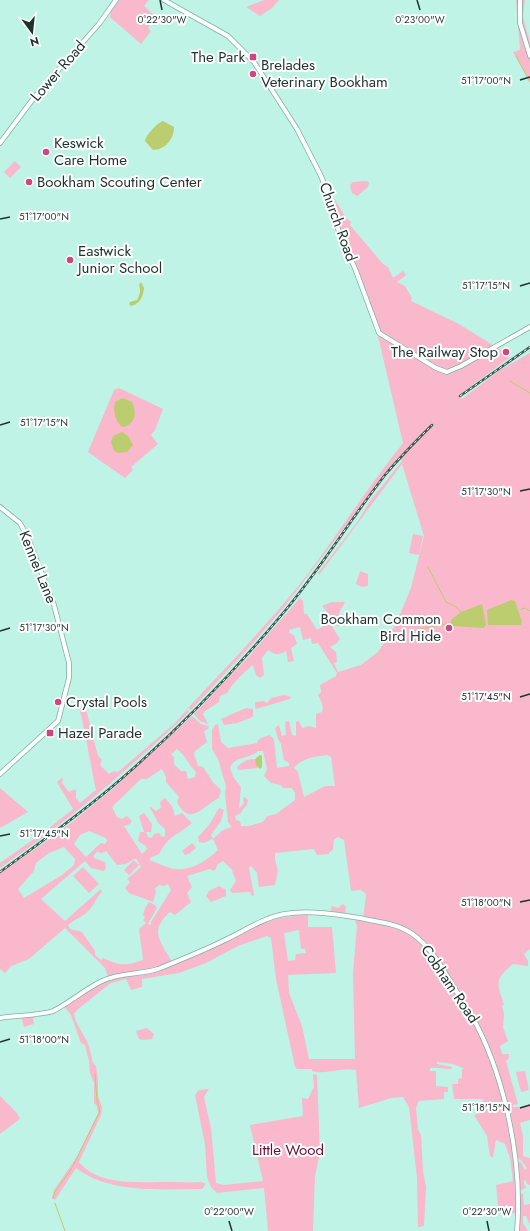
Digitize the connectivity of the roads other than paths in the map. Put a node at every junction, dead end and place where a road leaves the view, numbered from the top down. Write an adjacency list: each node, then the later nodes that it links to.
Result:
1 (116, 0): 5 (street, Lower Road)
2 (164, 0): 6 (street, Church Road)
3 (520, 0): 4 (street)
4 (530, 56)
5 (0, 143)
6 (530, 327)
7 (0, 507): 8 (street, Kennel Lane)
8 (0, 774)
9 (0, 1018): 10 (street, Cobham Road)
10 (517, 1231)

